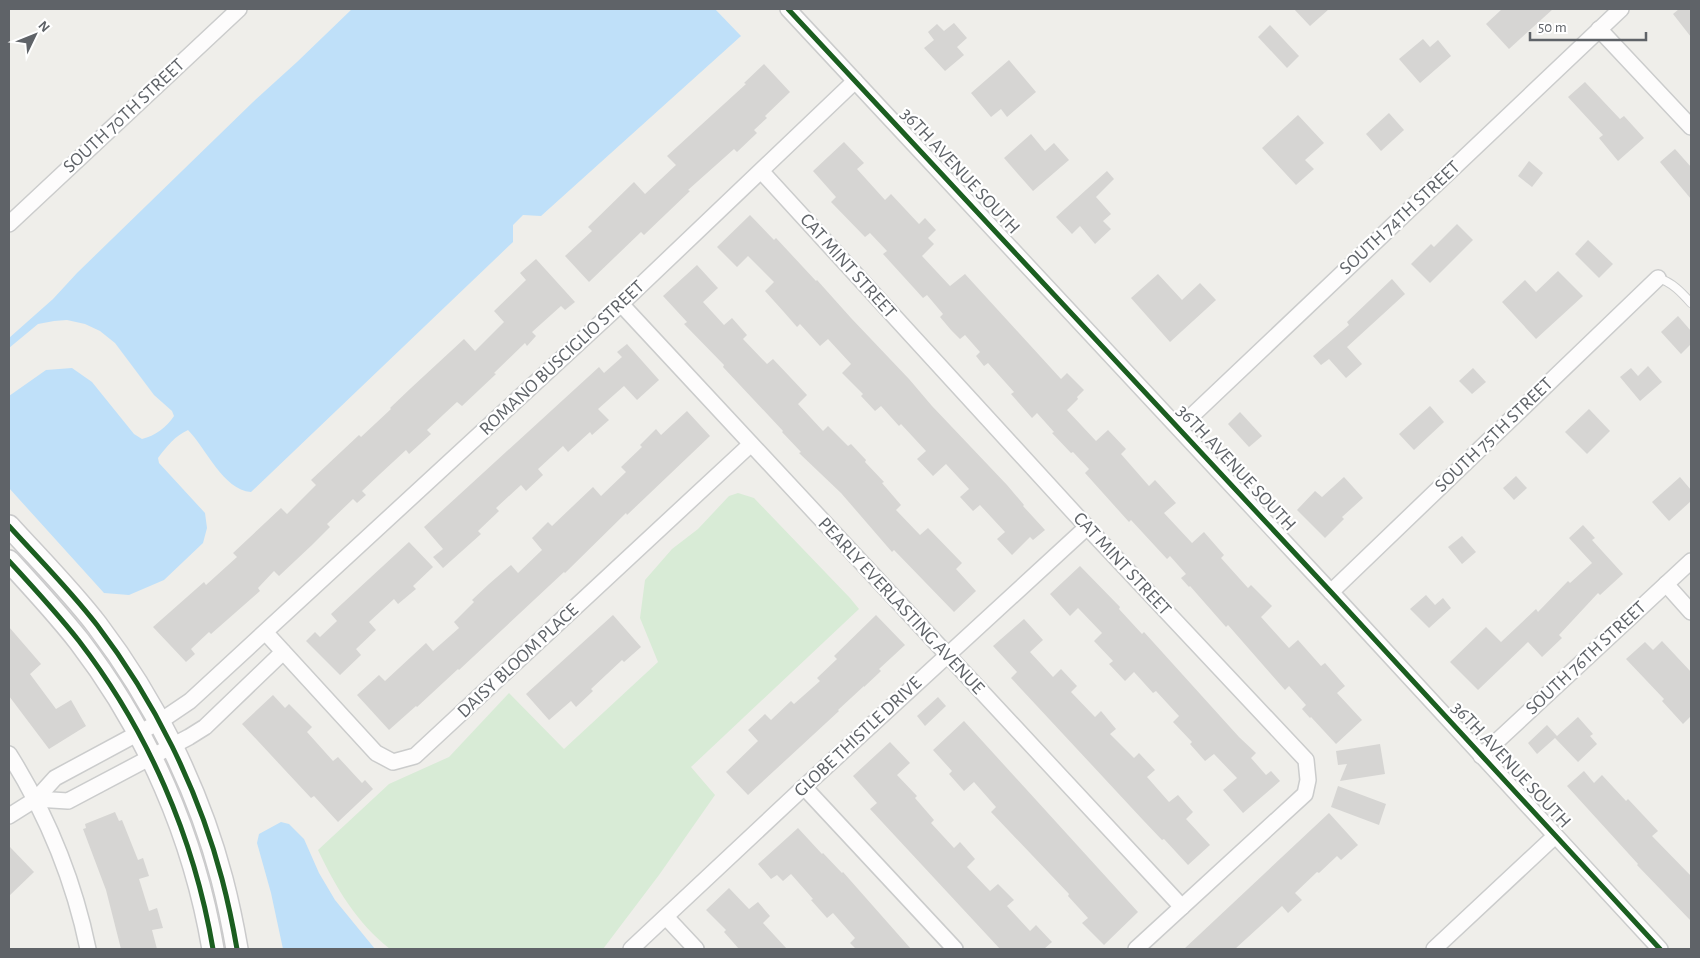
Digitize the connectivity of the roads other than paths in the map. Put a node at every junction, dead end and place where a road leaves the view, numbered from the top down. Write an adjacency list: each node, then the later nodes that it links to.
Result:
1 (239, 9): 8 (street, SOUTH 70TH STREET)
2 (788, 9): 5 (street, 36TH AVENUE SOUTH)
3 (1621, 9): 4 (street, SOUTH 74TH STREET)
4 (1599, 29): 6 (street); 12 (street, SOUTH 74TH STREET)
5 (855, 81): 7 (street, ROMANO BUSCIGLIO STREET); 12 (street, 36TH AVENUE SOUTH)
6 (1691, 127)
7 (762, 172): 11 (street, ROMANO BUSCIGLIO STREET); 15 (street, CAT MINT STREET)
8 (9, 224)
9 (1658, 278): 10 (lane); 19 (street, SOUTH 75TH STREET)
10 (1691, 303)
11 (620, 304): 13 (street, PEARLY EVERLASTING AVENUE); 21 (street, ROMANO BUSCIGLIO STREET)
12 (1178, 428): 19 (street, 36TH AVENUE SOUTH)
13 (751, 444): 22 (street, DAISY BLOOM PLACE); 23 (street, PEARLY EVERLASTING AVENUE)
14 (9, 526): 24 (street)
15 (1087, 527): 23 (street, GLOBE THISTLE DRIVE); 34 (street, CAT MINT STREET)
16 (9, 561): 25 (street)
17 (1691, 562): 18 (street, SOUTH 76TH STREET)
18 (1666, 584): 20 (street); 28 (street, SOUTH 76TH STREET)
19 (1331, 592): 28 (street, 36TH AVENUE SOUTH)
20 (1691, 612)
21 (266, 633): 22 (street); 24 (street, ROMANO BUSCIGLIO STREET)
22 (283, 652): 26 (street)
23 (946, 656): 30 (street, GLOBE THISTLE DRIVE); 34 (street, PEARLY EVERLASTING AVENUE)
24 (159, 722): 25 (street, ROMANO BUSCIGLIO STREET); 26 (street)
25 (139, 733): 29 (street); 31 (street, ROMANO BUSCIGLIO STREET)
26 (172, 747): 29 (street); 38 (street)
27 (9, 754): 31 (street)
28 (1482, 756): 33 (street, 36TH AVENUE SOUTH)
29 (151, 757): 31 (street); 37 (street)
30 (804, 788): 35 (street, GLOBE THISTLE DRIVE); 41 (street)
31 (36, 799): 32 (street, ROMANO BUSCIGLIO STREET); 36 (street)
32 (9, 816)
33 (1555, 836): 43 (street); 44 (street, 36TH AVENUE SOUTH)
34 (1182, 907): 42 (street, CAT MINT STREET)
35 (666, 917): 39 (street, GLOBE THISTLE DRIVE); 40 (street)
36 (88, 949)
37 (213, 949)
38 (237, 949)
39 (631, 949)
40 (696, 949)
41 (955, 949)
42 (1136, 949)
43 (1434, 949)
44 (1660, 949)

